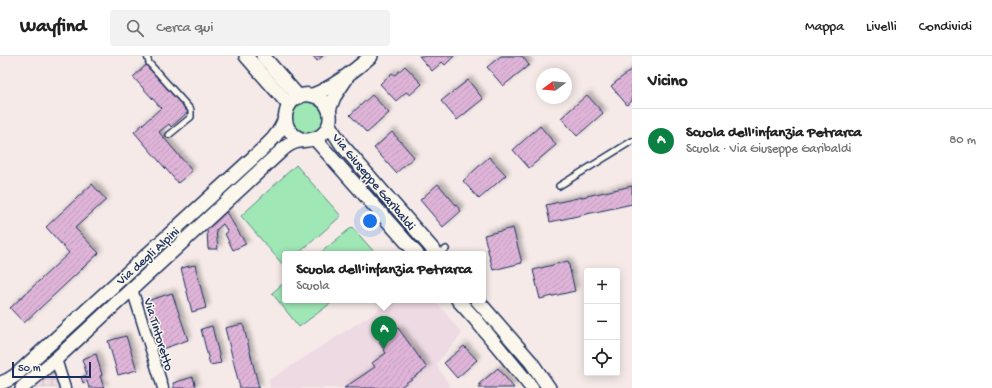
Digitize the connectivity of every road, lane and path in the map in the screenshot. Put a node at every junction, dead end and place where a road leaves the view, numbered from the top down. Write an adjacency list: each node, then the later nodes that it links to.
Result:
1 (147, 56): 11 (lane)
2 (246, 56): 7 (street)
3 (263, 56): 7 (street)
4 (371, 56): 5 (street)
5 (351, 73): 6 (street); 8 (street)
6 (313, 96): 7 (street); 8 (street)
7 (294, 101): 9 (street)
8 (329, 110): 10 (street)
9 (285, 118): 12 (street); 21 (street, Via degli Alpini)
10 (329, 125): 12 (street); 16 (street, Via Giuseppe Garibaldi)
11 (169, 136)
12 (309, 139): 15 (street, Via Giuseppe Garibaldi); 17 (street)
13 (632, 142): 14 (lane)
14 (559, 186)
15 (414, 251)
16 (440, 251)
17 (132, 289): 20 (street); 24 (street, Via Tintoretto)
18 (461, 303): 25 (street)
19 (480, 303): 26 (street)
20 (56, 359): 22 (street); 23 (street)
21 (3, 384)
22 (22, 388)
23 (65, 388)
24 (163, 388)
25 (532, 388)
26 (549, 388)

